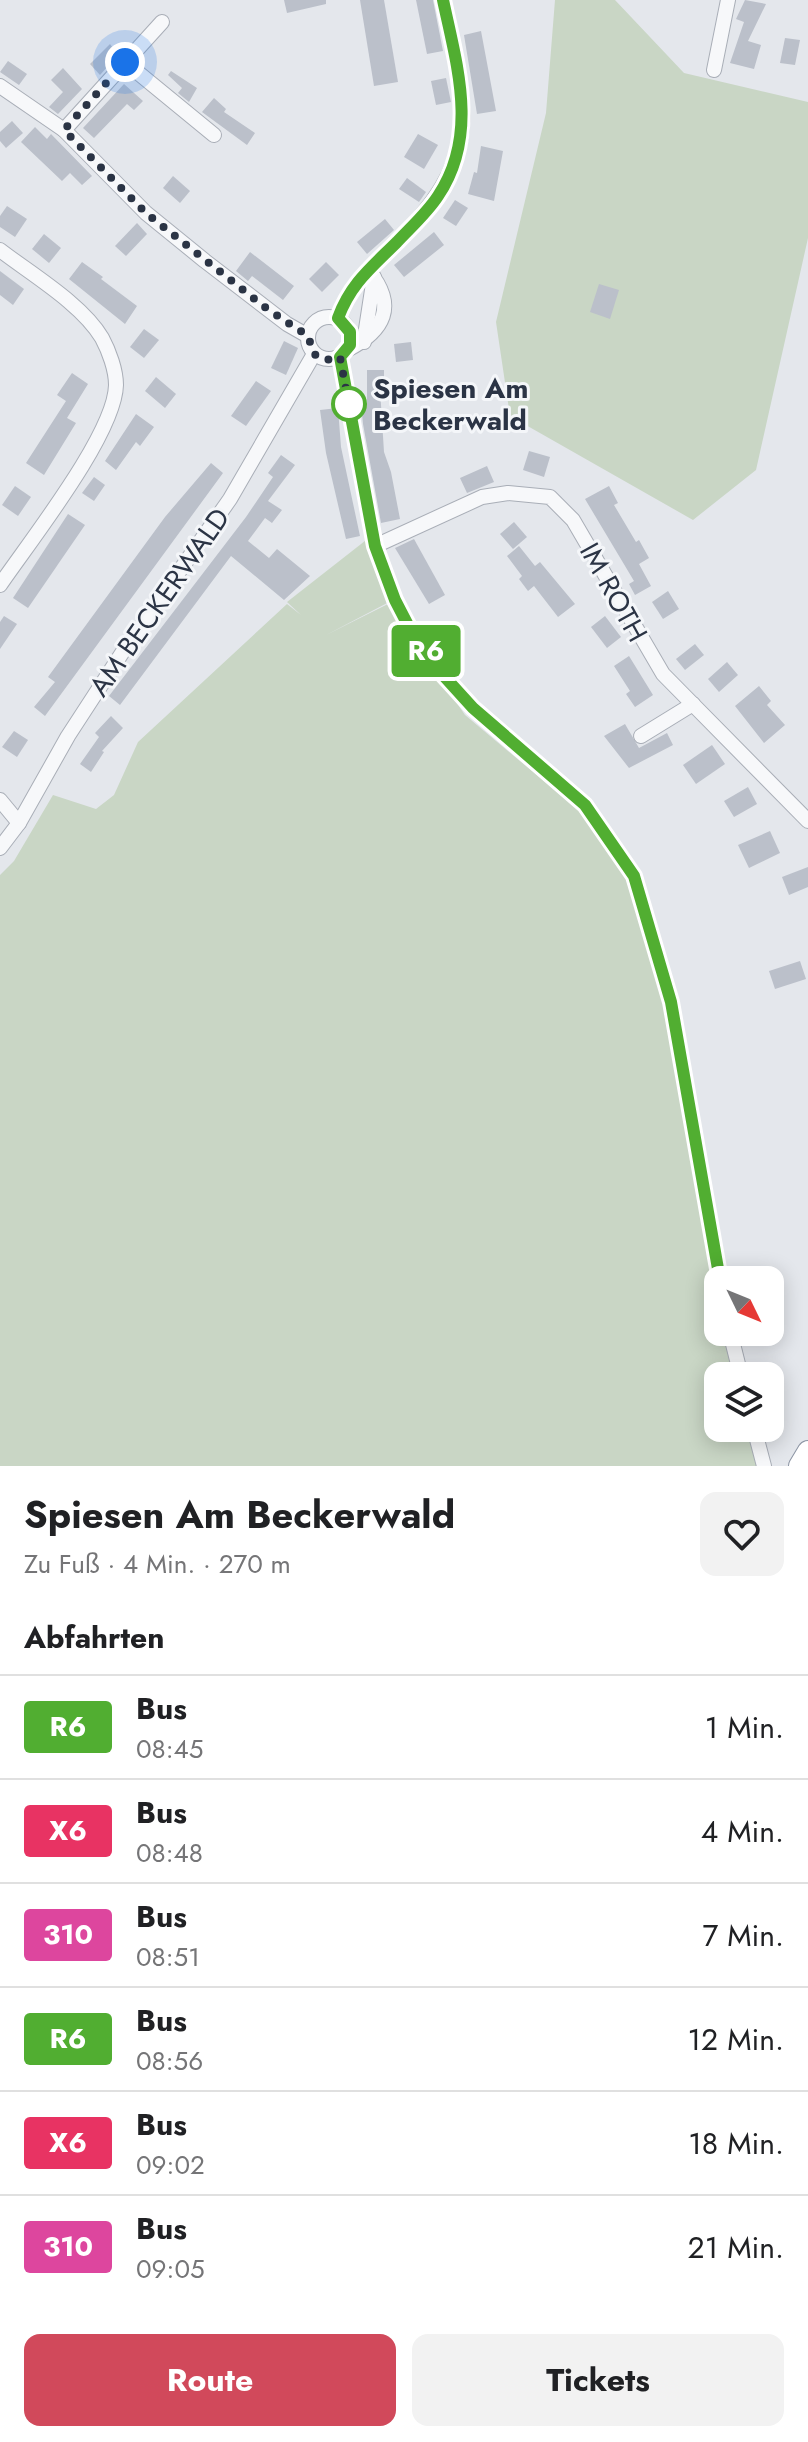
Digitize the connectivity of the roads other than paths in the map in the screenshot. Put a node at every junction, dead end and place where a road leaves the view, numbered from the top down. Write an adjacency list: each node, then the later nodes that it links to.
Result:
1 (443, 0): 10 (street)
2 (728, 0): 5 (street)
3 (162, 22): 4 (street)
4 (125, 62): 7 (street); 8 (street)
5 (714, 70)
6 (0, 86): 7 (street)
7 (64, 130): 12 (street)
8 (214, 135)
9 (0, 250): 16 (street)
10 (371, 274): 11 (street); 14 (street)
11 (338, 318): 12 (street); 14 (street)
12 (308, 336): 13 (street)
13 (314, 354): 14 (street); 21 (street, AM BECKERWALD)
14 (344, 354): 15 (street)
15 (375, 546): 17 (street, IM ROTH); 23 (street)
16 (0, 585)
17 (693, 704): 18 (street); 20 (street, IM ROTH)
18 (641, 736)
19 (0, 800): 21 (street)
20 (808, 821)
21 (19, 823): 22 (street, AM BECKERWALD)
22 (0, 848)
23 (718, 1266)
24 (758, 1442): 25 (street)
25 (764, 1466)

